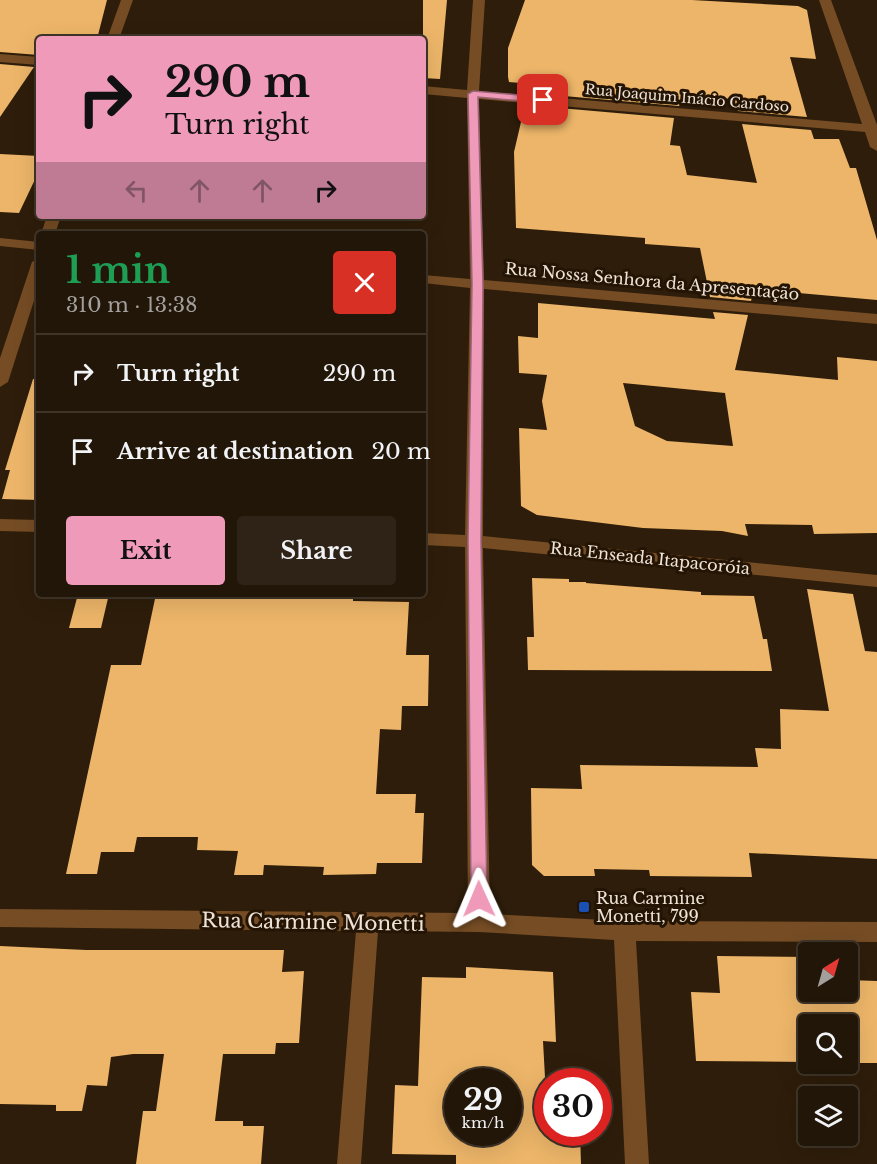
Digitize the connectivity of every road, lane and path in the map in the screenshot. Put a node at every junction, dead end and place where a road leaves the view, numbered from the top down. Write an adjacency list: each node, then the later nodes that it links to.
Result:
1 (127, 0): 4 (street)
2 (480, 0): 8 (street)
3 (825, 0): 9 (street)
4 (114, 36)
5 (0, 58): 6 (street)
6 (36, 61)
7 (426, 90): 8 (street, Rua Joaquim Inácio Cardoso)
8 (473, 94): 9 (street, Rua Joaquim Inácio Cardoso); 15 (street)
9 (874, 129): 10 (street)
10 (877, 147)
11 (0, 243): 12 (street)
12 (36, 246)
13 (36, 271): 17 (street)
14 (426, 279): 15 (street, Rua Nossa Senhora da Apresentação)
15 (477, 284): 16 (street, Rua Nossa Senhora da Apresentação); 21 (street)
16 (877, 319)
17 (0, 382)
18 (0, 525): 19 (street)
19 (36, 526)
20 (426, 539): 21 (street, Rua Enseada Itapacoróia)
21 (474, 541): 22 (street, Rua Enseada Itapacoróia); 25 (street)
22 (877, 580)
23 (0, 918): 24 (street, Rua Carmine Monetti)
24 (368, 922): 25 (street, Rua Carmine Monetti); 28 (street)
25 (479, 923): 26 (street, Rua Carmine Monetti)
26 (624, 931): 27 (street, Rua Carmine Monetti); 29 (street)
27 (877, 932)
28 (349, 1164)
29 (637, 1164)

